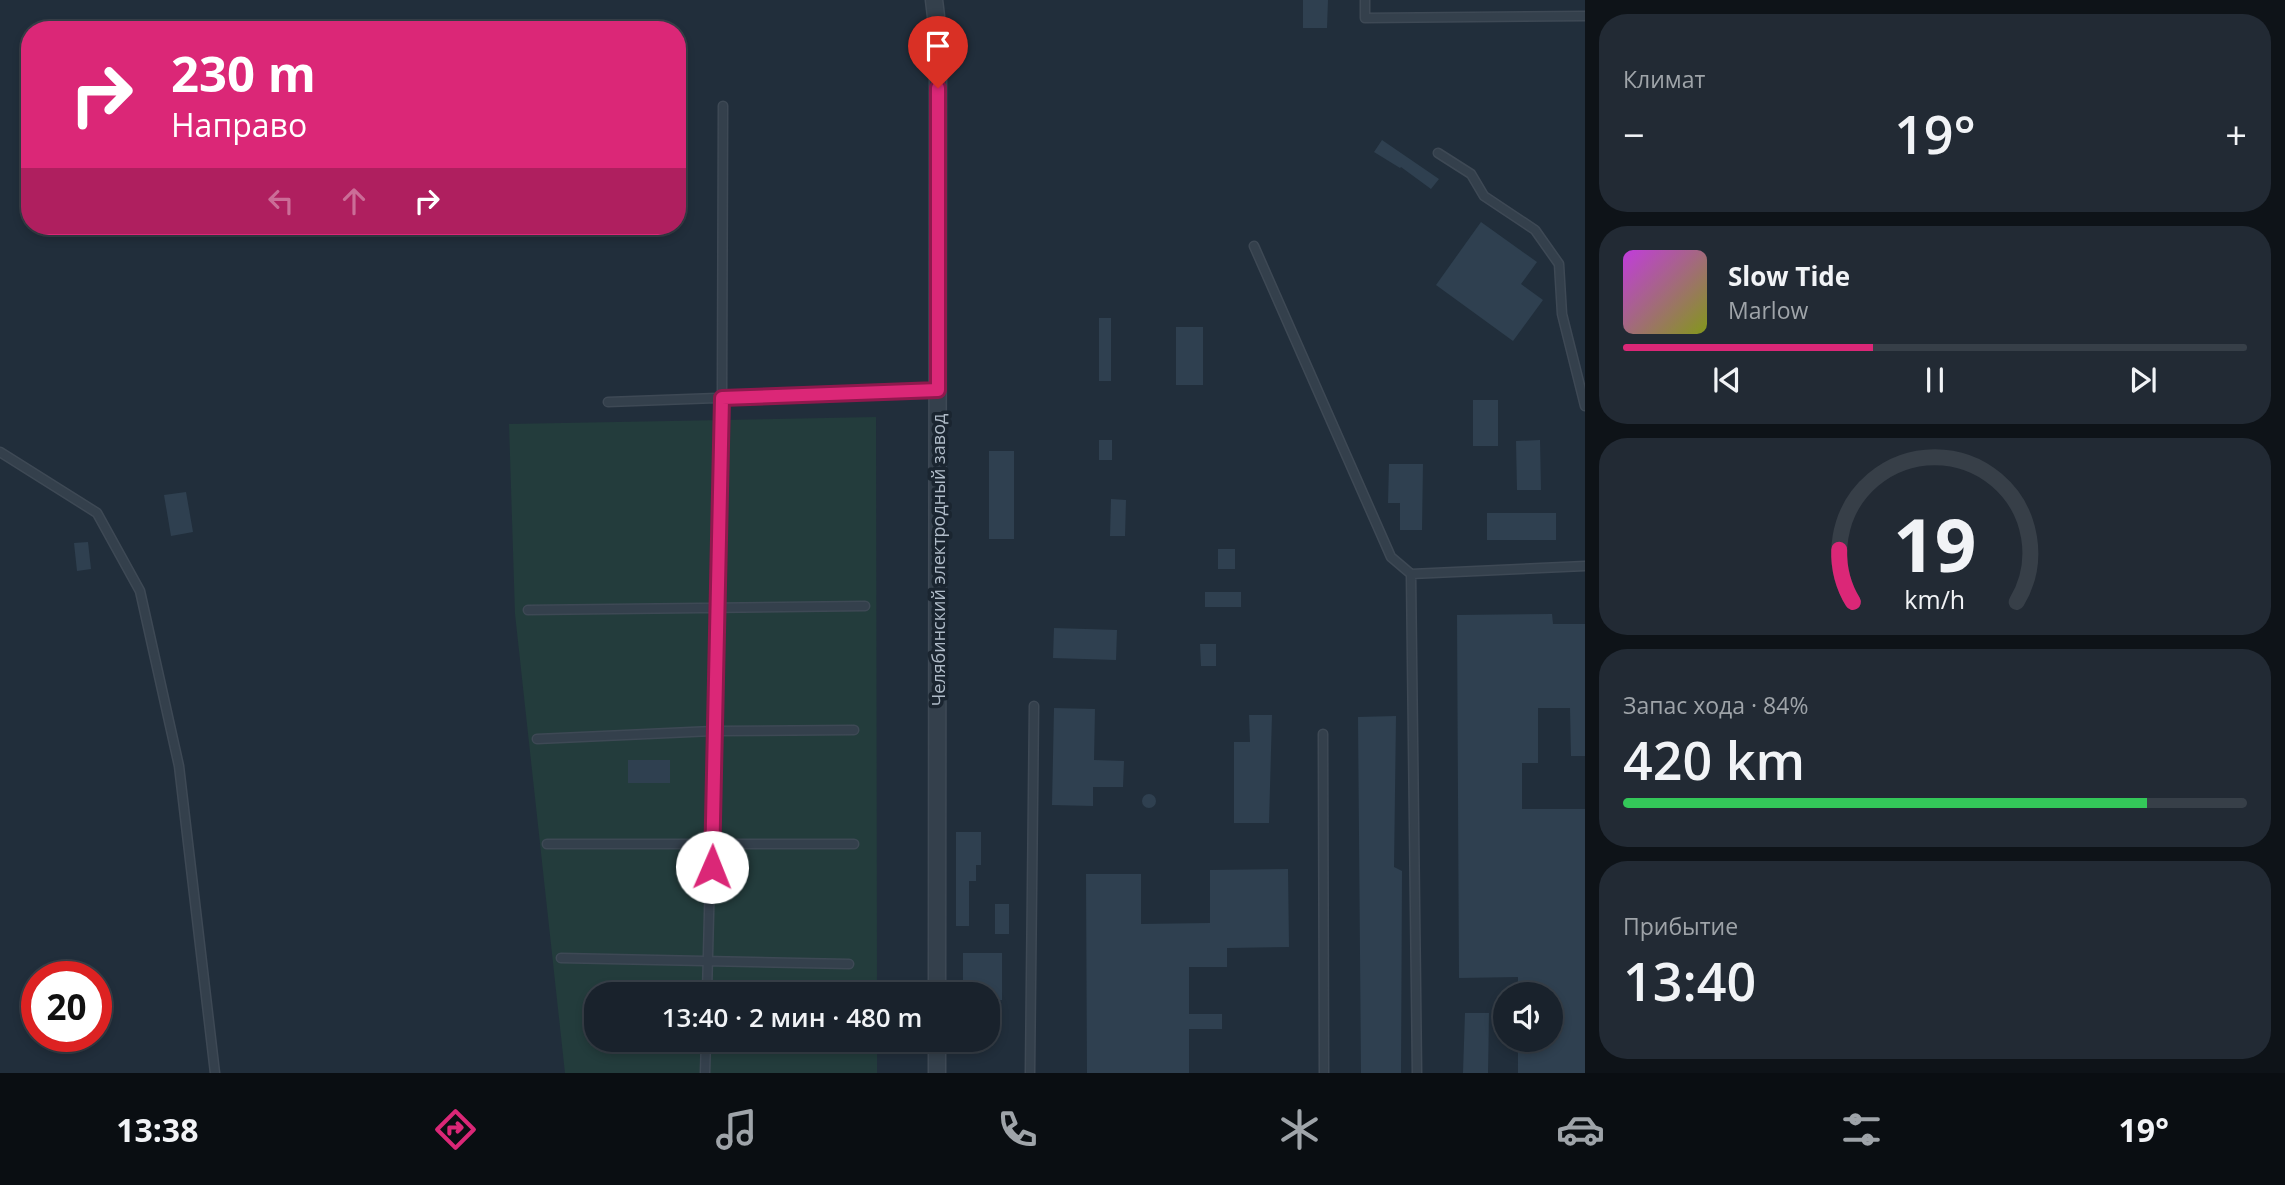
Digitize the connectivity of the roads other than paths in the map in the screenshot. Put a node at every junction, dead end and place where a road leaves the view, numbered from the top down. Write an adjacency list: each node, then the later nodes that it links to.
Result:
1 (934, 0): 7 (street, Челябинский электродный завод)
2 (1365, 0): 3 (lane)
3 (1585, 16)
4 (723, 106): 8 (lane)
5 (1438, 153): 10 (lane)
6 (1254, 246): 13 (lane)
7 (938, 390): 8 (lane); 29 (street, Челябинский электродный завод)
8 (722, 398): 9 (lane); 15 (lane)
9 (608, 402)
10 (1585, 406)
11 (0, 452): 32 (lane)
12 (1585, 566): 13 (lane)
13 (1411, 574): 37 (lane)
14 (865, 606): 15 (lane)
15 (716, 608): 16 (lane); 19 (lane)
16 (528, 611)
17 (1034, 706): 35 (lane)
18 (854, 730): 19 (lane)
19 (713, 731): 21 (lane); 22 (lane)
20 (1323, 734): 36 (lane)
21 (537, 739)
22 (712, 843): 23 (lane); 24 (lane); 26 (lane)
23 (547, 844)
24 (854, 844)
25 (561, 958): 26 (lane)
26 (708, 961): 27 (lane); 28 (lane)
27 (849, 964)
28 (707, 982)
29 (937, 982)
30 (706, 1052): 33 (lane)
31 (937, 1052): 34 (street)
32 (215, 1073)
33 (705, 1073)
34 (937, 1073)
35 (1030, 1073)
36 (1324, 1073)
37 (1417, 1073)

